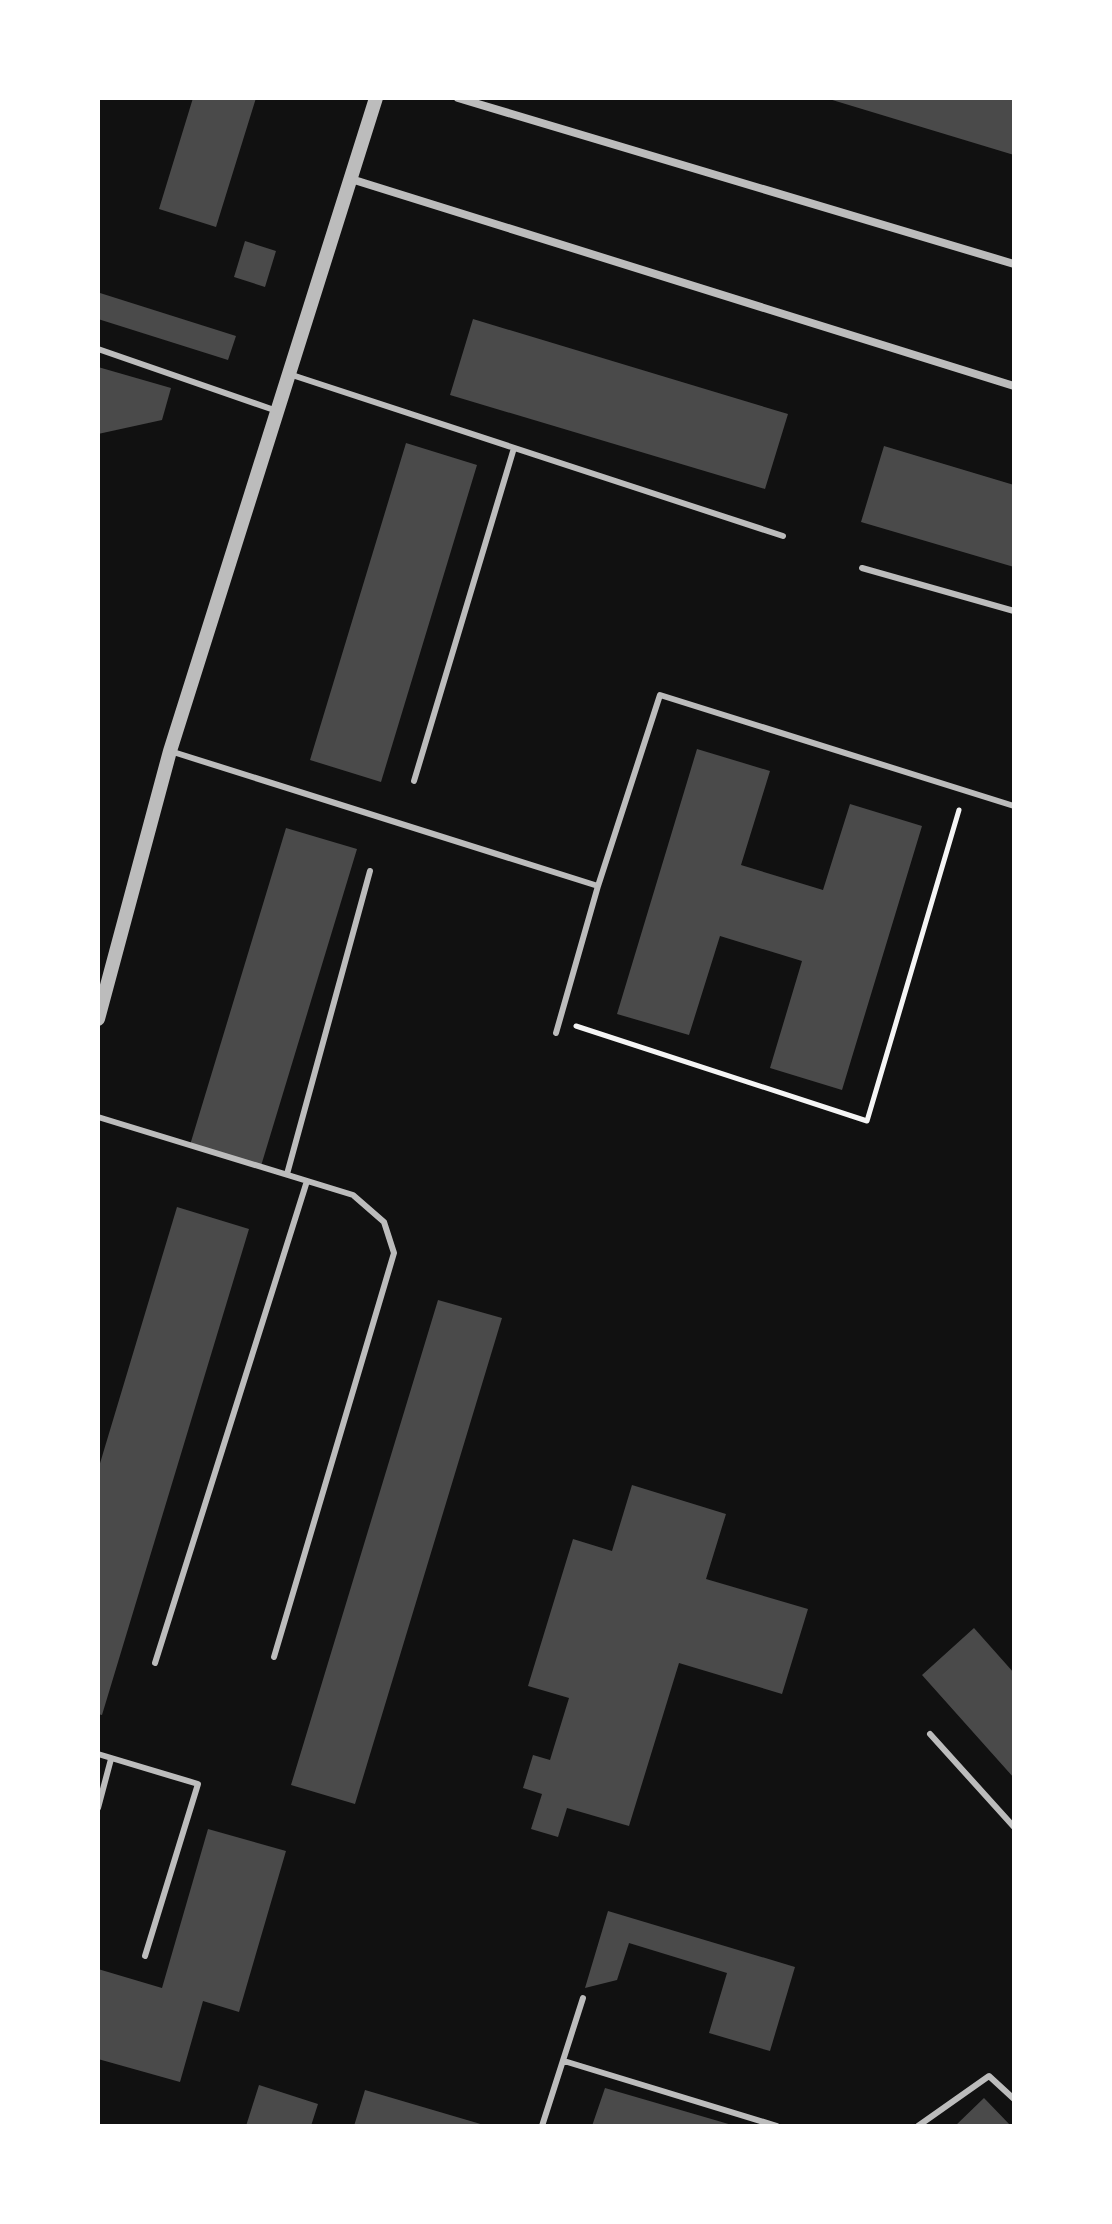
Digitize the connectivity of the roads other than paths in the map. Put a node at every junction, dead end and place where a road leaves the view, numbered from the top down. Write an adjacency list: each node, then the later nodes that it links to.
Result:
1 (376, 98): 3 (street)
2 (458, 98): 4 (street)
3 (351, 179): 6 (street); 7 (street)
4 (1014, 264)
5 (98, 349): 8 (lane)
6 (289, 374): 8 (street); 9 (lane)
7 (1014, 386)
8 (277, 411): 13 (street)
9 (514, 448): 10 (lane); 14 (lane)
10 (783, 536)
11 (862, 568): 12 (lane)
12 (1014, 611)
13 (170, 751): 17 (lane); 18 (street)
14 (414, 781)
15 (1014, 806): 17 (lane)
16 (370, 871): 22 (lane)
17 (598, 886): 20 (lane)
18 (105, 974): 19 (street)
19 (98, 1019)
20 (556, 1033)
21 (98, 1117): 22 (lane)
22 (287, 1174): 23 (lane)
23 (307, 1181): 24 (lane); 25 (lane)
24 (274, 1657)
25 (155, 1663)
26 (930, 1734): 30 (lane)
27 (98, 1754): 28 (lane)
28 (111, 1759): 29 (lane); 31 (lane)
29 (98, 1808)
30 (1014, 1827)
31 (145, 1956)
32 (583, 1998): 33 (lane)
33 (564, 2061): 35 (lane); 36 (lane)
34 (1014, 2099): 37 (lane)
35 (542, 2126)
36 (777, 2126)
37 (918, 2126)

